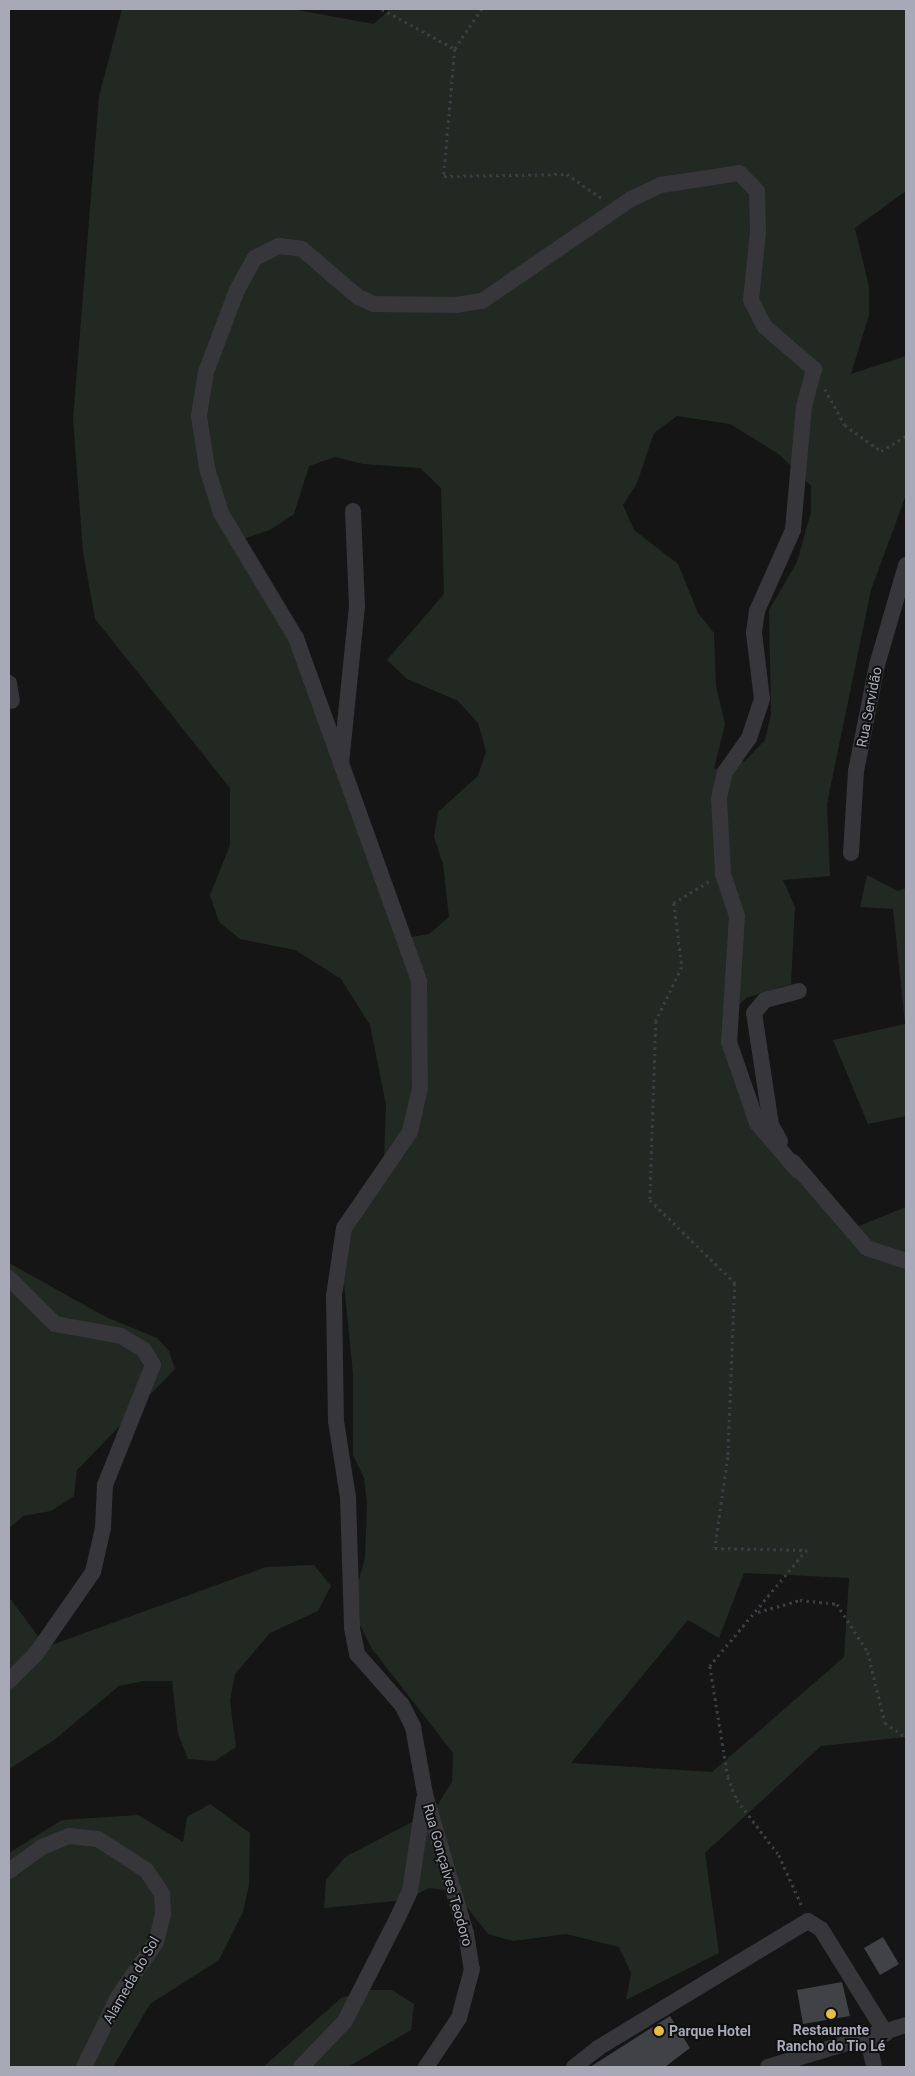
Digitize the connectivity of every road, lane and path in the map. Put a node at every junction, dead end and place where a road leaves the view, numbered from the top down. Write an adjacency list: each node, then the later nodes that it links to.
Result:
1 (382, 9): 3 (path)
2 (482, 9): 3 (path)
3 (454, 50): 4 (path)
4 (615, 207): 5 (street); 11 (street)
5 (814, 369): 6 (path); 13 (street)
6 (906, 436)
7 (353, 511): 11 (street)
8 (906, 565): 12 (street, Rua Servidão)
9 (9, 683): 10 (street)
10 (12, 701)
11 (341, 763): 21 (street)
12 (850, 853)
13 (723, 874): 15 (street); 18 (path)
14 (799, 991): 15 (street)
15 (798, 1171): 16 (street)
16 (906, 1261)
17 (9, 1278): 19 (street)
18 (757, 1612): 20 (path); 23 (path)
19 (9, 1681)
20 (906, 1737)
21 (425, 1794): 28 (street); 29 (street, Rua Gonçalves Teodoro)
22 (9, 1871): 27 (street, Alameda do Sol)
23 (808, 1921): 25 (street); 30 (street)
24 (906, 2025): 25 (street)
25 (886, 2034): 26 (street)
26 (868, 2040): 31 (street); 32 (street)
27 (84, 2067)
28 (301, 2067)
29 (426, 2067)
30 (574, 2067)
31 (768, 2067)
32 (874, 2067)

